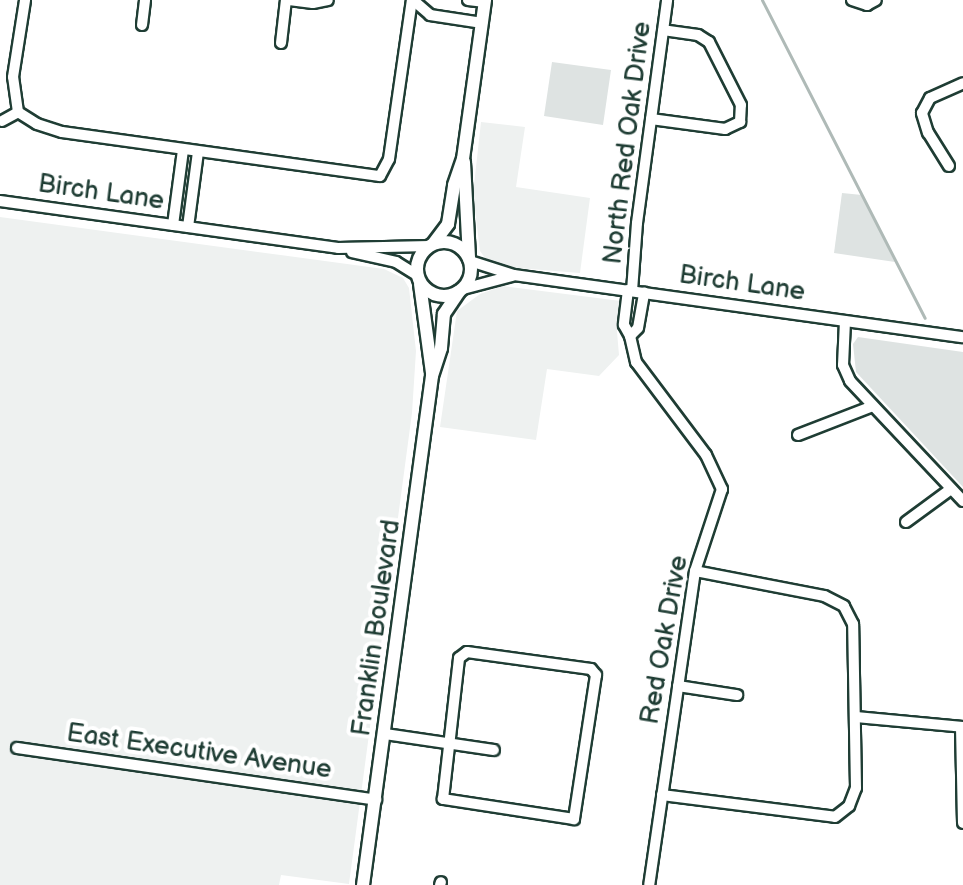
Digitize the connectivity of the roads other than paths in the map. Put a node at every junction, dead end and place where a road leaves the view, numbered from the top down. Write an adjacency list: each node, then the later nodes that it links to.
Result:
1 (25, 0): 16 (street)
2 (145, 0): 12 (street)
3 (288, 0): 4 (street); 14 (street)
4 (328, 0)
5 (412, 0): 11 (street); 20 (street)
6 (468, 0): 9 (street)
7 (667, 0): 13 (street, North Red Oak Drive)
8 (876, 0): 10 (street)
9 (485, 1): 11 (main road)
10 (855, 2)
11 (482, 23): 21 (main road)
12 (142, 25)
13 (663, 30): 17 (street, North Red Oak Drive); 17 (street)
14 (281, 43)
15 (963, 83): 22 (street)
16 (18, 112): 18 (street); 19 (street)
17 (651, 119): 32 (street, North Red Oak Drive)
18 (2, 121)
19 (183, 150): 20 (street); 24 (street)
20 (198, 152): 25 (street)
21 (463, 159): 26 (main road); 28 (main road)
22 (949, 166)
23 (0, 201): 24 (street, Birch Lane)
24 (173, 225): 25 (street, Birch Lane)
25 (188, 227): 27 (street, Birch Lane)
26 (432, 245): 27 (street, Birch Lane); 28 (main road); 30 (main road)
27 (338, 248): 30 (street, Birch Lane)
28 (470, 260): 29 (street, Birch Lane); 31 (main road)
29 (514, 275): 31 (street, Birch Lane); 32 (street, Birch Lane)
30 (418, 278): 31 (main road); 35 (main road, Franklin Boulevard)
31 (461, 291): 35 (main road, Franklin Boulevard)
32 (635, 291): 33 (street, Birch Lane); 41 (street, Red Oak Drive)
33 (845, 321): 34 (street, Birch Lane); 36 (street)
34 (963, 337)
35 (432, 376): 46 (main road, Franklin Boulevard)
36 (873, 406): 37 (street); 38 (street)
37 (798, 435)
38 (951, 489): 39 (street); 40 (street)
39 (963, 501)
40 (906, 522)
41 (695, 571): 42 (street, Red Oak Drive); 44 (street)
42 (678, 686): 43 (street); 50 (street, Red Oak Drive)
43 (737, 695)
44 (856, 717): 45 (street); 50 (street)
45 (962, 727): 52 (street)
46 (385, 734): 47 (street); 51 (main road, Franklin Boulevard)
47 (448, 743): 47 (street); 49 (street)
48 (17, 748): 51 (street, East Executive Avenue)
49 (494, 750)
50 (662, 795): 54 (street, Red Oak Drive)
51 (376, 800): 53 (main road, Franklin Boulevard)
52 (963, 823)
53 (363, 885)
54 (649, 885)

